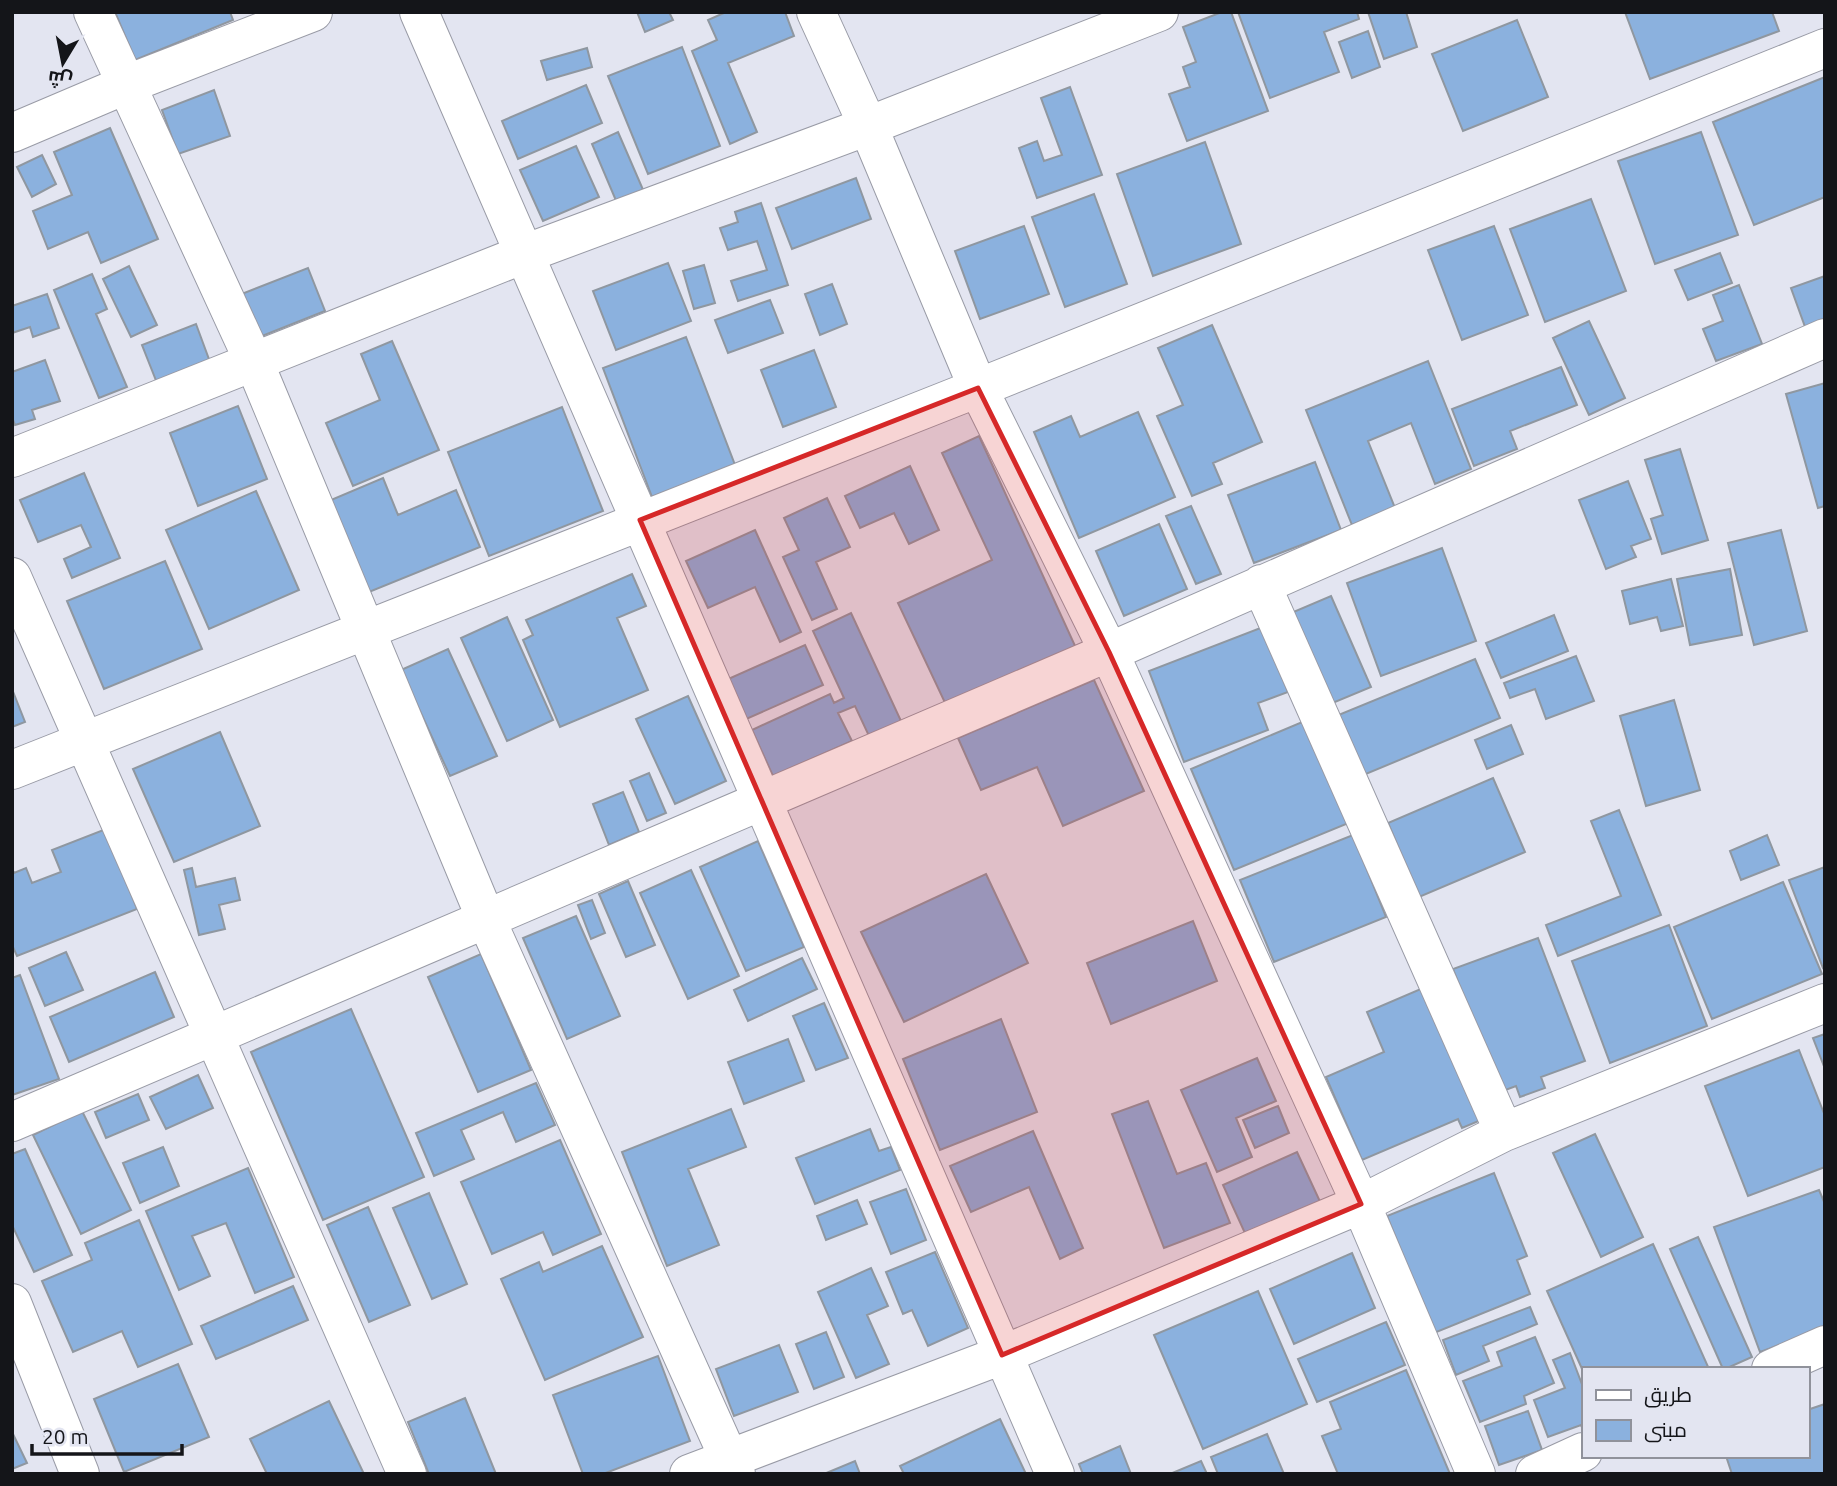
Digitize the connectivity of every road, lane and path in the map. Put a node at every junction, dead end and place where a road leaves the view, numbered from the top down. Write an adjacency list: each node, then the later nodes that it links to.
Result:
1 (93, 12): 7 (street)
2 (313, 12): 7 (street)
3 (419, 12): 10 (street)
4 (816, 12): 8 (street)
5 (1159, 12): 8 (street)
6 (1825, 48): 13 (street)
7 (125, 85): 9 (street); 12 (street)
8 (868, 126): 10 (street); 13 (street)
9 (12, 133)
10 (524, 254): 12 (street); 15 (street)
11 (1825, 338): 17 (street)
12 (254, 362): 14 (street); 18 (street)
13 (978, 388): 15 (street); 19 (street)
14 (12, 458)
15 (640, 520): 18 (street); 22 (street)
16 (12, 577): 20 (street)
17 (1261, 584): 19 (street); 27 (street)
18 (366, 630): 20 (street); 23 (street)
19 (1109, 652): 22 (street); 28 (street)
20 (85, 741): 21 (street); 25 (street)
21 (12, 771)
22 (762, 799): 23 (street); 31 (street)
23 (486, 919): 25 (street); 34 (street)
24 (1825, 1003): 27 (street)
25 (215, 1037): 26 (street); 36 (street)
26 (12, 1122)
27 (1504, 1132): 28 (street)
28 (1361, 1204): 31 (street); 39 (street)
29 (12, 1303): 35 (street)
30 (1825, 1345): 32 (street)
31 (1002, 1355): 34 (street); 38 (street)
32 (1776, 1367)
33 (1582, 1452): 40 (street)
34 (732, 1466): 37 (street)
35 (80, 1474)
36 (407, 1474)
37 (689, 1474)
38 (1055, 1474)
39 (1476, 1474)
40 (1535, 1474)

